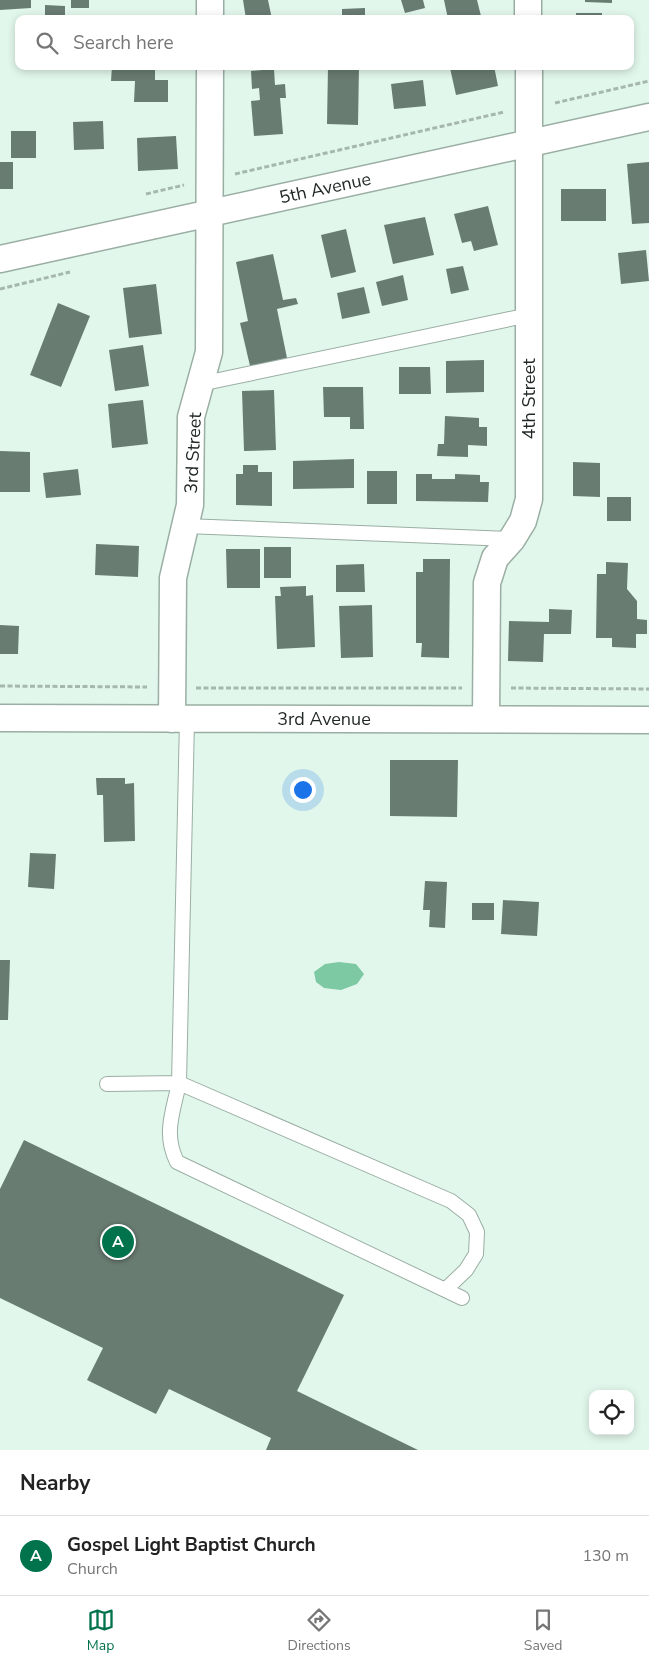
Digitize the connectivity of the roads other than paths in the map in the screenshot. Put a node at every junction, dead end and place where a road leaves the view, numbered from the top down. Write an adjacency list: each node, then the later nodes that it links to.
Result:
1 (210, 0): 3 (street)
2 (528, 0): 4 (street)
3 (210, 15)
4 (528, 15)
5 (210, 70): 9 (street, 3rd Street)
6 (529, 70): 8 (street, 4th Street)
7 (649, 117): 8 (street, 5th Avenue)
8 (529, 143): 9 (street, 5th Avenue); 11 (street, 4th Street)
9 (210, 213): 10 (street, 5th Avenue); 12 (street, 3rd Street)
10 (0, 258)
11 (529, 315): 12 (lane); 14 (street, 4th Street)
12 (200, 384): 13 (street, 3rd Street)
13 (186, 526): 14 (lane); 16 (street, 3rd Street)
14 (512, 539): 17 (street, 4th Street)
15 (0, 718): 16 (street, 3rd Avenue)
16 (180, 719): 17 (street, 3rd Avenue); 19 (lane)
17 (486, 719): 18 (street, 3rd Avenue)
18 (649, 720)
19 (179, 1083): 20 (lane); 21 (lane); 21 (lane)
20 (107, 1084)
21 (444, 1290): 22 (lane)
22 (462, 1298)

